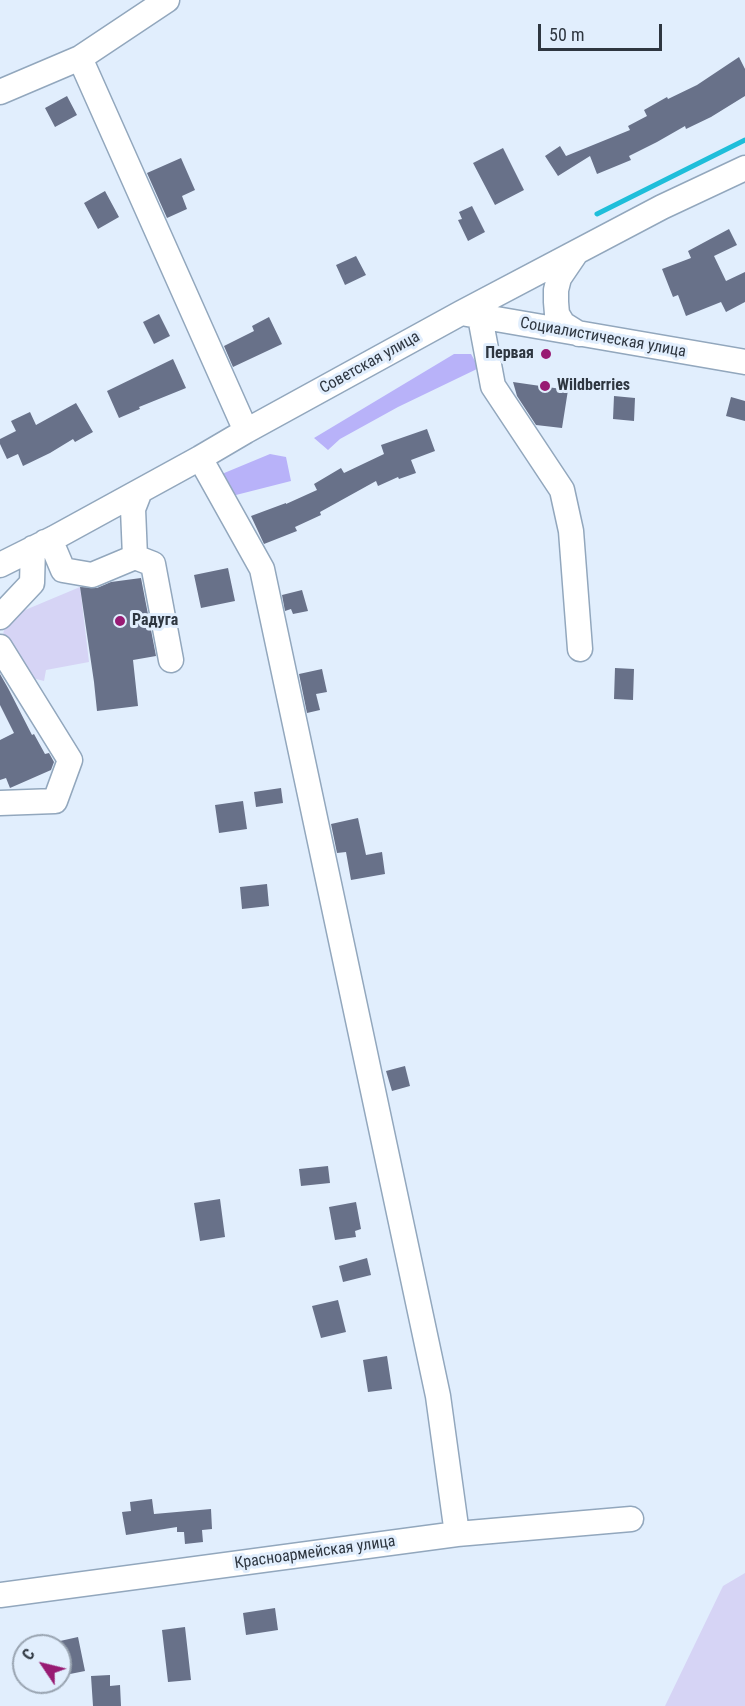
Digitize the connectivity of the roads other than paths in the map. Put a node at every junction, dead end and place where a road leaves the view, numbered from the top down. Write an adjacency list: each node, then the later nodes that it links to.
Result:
1 (167, 0): 2 (street)
2 (80, 58): 3 (street); 9 (street)
3 (0, 92)
4 (745, 168): 5 (street, Советская улица)
5 (576, 253): 6 (street, Советская улица); 7 (street)
6 (471, 315): 7 (street, Социалистическая улица); 9 (street, Советская улица); 17 (street)
7 (579, 334): 8 (street, Социалистическая улица)
8 (745, 362)
9 (246, 431): 10 (street, Советская улица)
10 (200, 458): 11 (street, Советская улица); 21 (street)
11 (140, 490): 12 (street, Советская улица); 13 (street)
12 (39, 545): 13 (street); 14 (street, Советская улица); 15 (street)
13 (135, 557): 18 (street)
14 (0, 565)
15 (0, 617)
16 (0, 647): 19 (street)
17 (580, 649)
18 (171, 660)
19 (0, 803)
20 (631, 1519): 21 (street, Красноармейская улица)
21 (457, 1534): 22 (street, Красноармейская улица)
22 (0, 1595)

